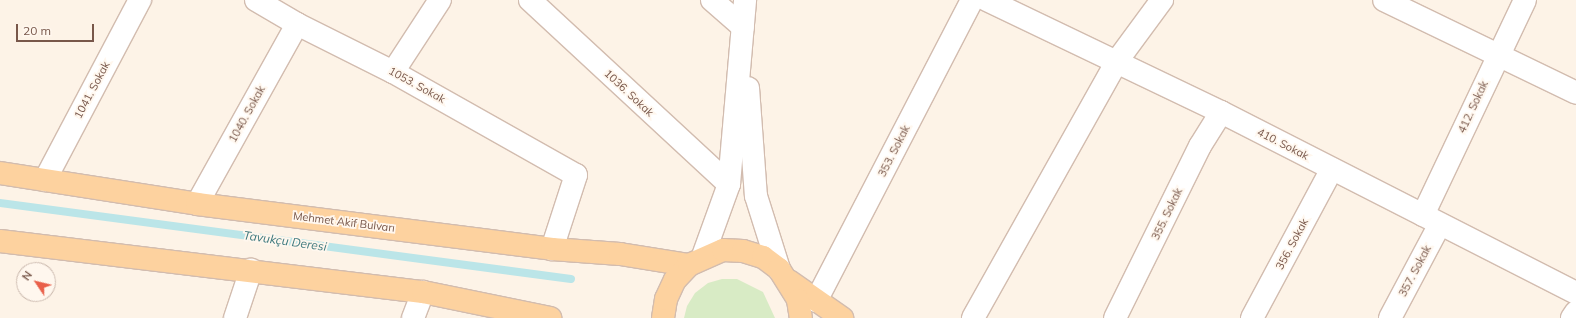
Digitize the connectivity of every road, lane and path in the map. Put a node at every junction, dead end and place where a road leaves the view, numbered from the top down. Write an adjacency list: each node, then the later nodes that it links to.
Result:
1 (140, 0): 21 (street, 1041. Sokak)
2 (256, 0): 12 (street, 1053. Sokak)
3 (440, 0): 16 (street)
4 (530, 0): 22 (street, 1036. Sokak)
5 (712, 0): 13 (street)
6 (745, 0): 13 (street)
7 (972, 0): 32 (street, 353. Sokak)
8 (987, 0): 15 (street, 410. Sokak)
9 (1162, 0): 15 (street)
10 (1384, 0): 14 (street)
11 (1525, 0): 14 (street, 412. Sokak)
12 (297, 24): 16 (street, 1053. Sokak); 23 (street, 1040. Sokak)
13 (743, 27): 22 (street); 29 (street)
14 (1496, 56): 17 (street); 24 (street, 412. Sokak)
15 (1117, 61): 18 (street, 410. Sokak); 40 (street)
16 (393, 72): 26 (street, 1053. Sokak)
17 (1576, 93)
18 (1221, 112): 19 (street, 410. Sokak); 41 (street, 355. Sokak)
19 (1332, 169): 24 (street, 410. Sokak); 42 (street, 356. Sokak)
20 (0, 173): 21 (main road, Mehmet Akif Bulvarı)
21 (45, 180): 23 (main road, Mehmet Akif Bulvarı)
22 (728, 184): 27 (street)
23 (197, 204): 26 (main road, Mehmet Akif Bulvarı)
24 (1431, 220): 31 (street, 410. Sokak); 43 (street, 357. Sokak)
25 (0, 241): 28 (main road)
26 (552, 248): 27 (main road, Mehmet Akif Bulvarı)
27 (696, 261): 29 (main road); 37 (main road)
28 (251, 270): 30 (main road); 34 (street)
29 (784, 275): 32 (main road); 38 (main road)
30 (423, 292): 35 (street); 36 (main road)
31 (1576, 294)
32 (816, 301): 39 (main road)
33 (1576, 312): 44 (street)
34 (235, 318)
35 (413, 318)
36 (550, 318)
37 (663, 318)
38 (800, 318)
39 (842, 318)
40 (973, 318)
41 (1115, 318)
42 (1252, 318)
43 (1390, 318)
44 (1572, 318)

